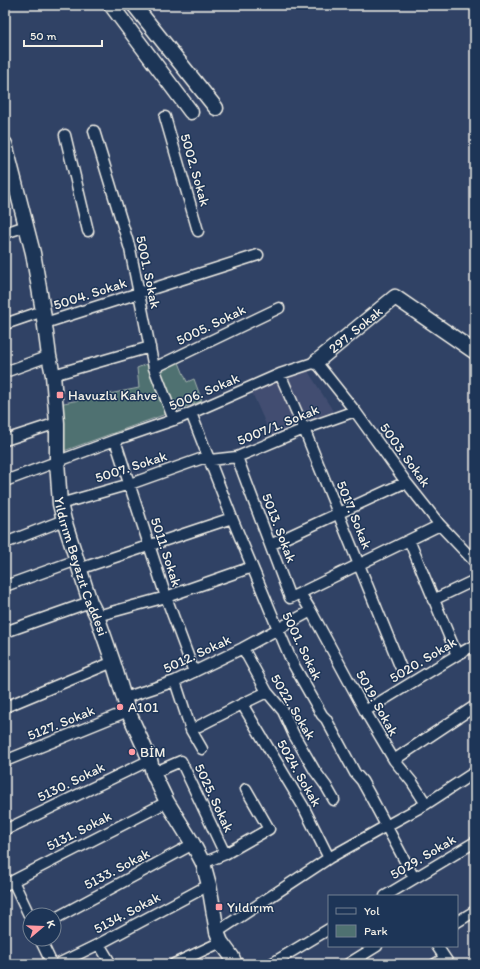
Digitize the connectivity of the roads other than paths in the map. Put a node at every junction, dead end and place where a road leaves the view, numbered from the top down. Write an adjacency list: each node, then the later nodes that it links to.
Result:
1 (111, 5): 4 (main road)
2 (134, 5): 3 (main road)
3 (216, 108)
4 (191, 112)
5 (165, 117): 10 (street, 5002. Sokak)
6 (94, 131): 14 (street, 5001. Sokak)
7 (65, 136): 11 (street)
8 (5, 144): 9 (main road, Yıldırım Beyazıt Caddesi)
9 (26, 226): 12 (street); 16 (main road, Yıldırım Beyazıt Caddesi)
10 (198, 231)
11 (88, 232)
12 (5, 233)
13 (258, 255): 14 (street, 5004. Sokak)
14 (139, 293): 16 (street, 5004. Sokak); 18 (street, 5001. Sokak)
15 (279, 308): 22 (street, 5005. Sokak)
16 (44, 317): 17 (street, 5004. Sokak); 20 (main road, Yıldırım Beyazıt Caddesi)
17 (6, 322)
18 (150, 347): 22 (street, 5001. Sokak); 25 (street)
19 (475, 352): 21 (main road, 297. Sokak)
20 (49, 356): 23 (street); 25 (main road, Yıldırım Beyazıt Caddesi)
21 (316, 362): 24 (street, 5006. Sokak); 26 (street, 5003. Sokak)
22 (154, 368): 28 (street, 5001. Sokak)
23 (5, 372)
24 (280, 374): 27 (street, 5006. Sokak); 30 (street, 5017. Sokak)
25 (54, 375): 29 (main road, Yıldırım Beyazıt Caddesi)
26 (355, 411): 30 (street, 5007/1. Sokak); 37 (street, 5003. Sokak)
27 (192, 413): 28 (street, 5006. Sokak); 34 (street, 5001. Sokak)
28 (174, 420): 32 (street, 5006. Sokak)
29 (57, 423): 31 (street); 35 (main road, Yıldırım Beyazıt Caddesi)
30 (304, 429): 33 (street, 5007/1. Sokak); 40 (street, 5017. Sokak)
31 (5, 440)
32 (115, 440): 35 (street, 5006. Sokak); 38 (street, 5011. Sokak)
33 (237, 457): 34 (street, 5007/1. Sokak); 47 (street, 5013. Sokak)
34 (210, 460): 38 (street, 5007. Sokak); 41 (street, 5001. Sokak)
35 (57, 461): 36 (street, 5006. Sokak); 39 (main road, Yıldırım Beyazıt Caddesi)
36 (5, 481)
37 (406, 482): 40 (street); 43 (street, 5003. Sokak)
38 (130, 484): 39 (street, 5007. Sokak); 46 (street, 5011. Sokak)
39 (60, 504): 42 (main road, Yıldırım Beyazıt Caddesi)
40 (339, 514): 47 (street); 49 (street, 5017. Sokak)
41 (232, 518): 46 (street); 51 (street, 5001. Sokak)
42 (64, 520): 45 (street); 50 (main road, Yıldırım Beyazıt Caddesi)
43 (440, 525): 44 (street); 48 (street, 5003. Sokak)
44 (409, 540): 49 (street); 56 (street)
45 (5, 543)
46 (150, 545): 50 (street); 55 (street, 5011. Sokak)
47 (270, 545): 54 (street, 5013. Sokak)
48 (475, 562)
49 (358, 564): 54 (street); 66 (street, 5017. Sokak)
50 (78, 565): 53 (street); 57 (main road, Yıldırım Beyazıt Caddesi)
51 (252, 566): 55 (street); 60 (street, 5001. Sokak)
52 (475, 580): 56 (street)
53 (5, 586)
54 (300, 593): 58 (street, 5019. Sokak)
55 (166, 597): 59 (street); 67 (street, 5011. Sokak)
56 (433, 600): 64 (street)
57 (90, 602): 59 (main road, Yıldırım Beyazıt Caddesi); 61 (street)
58 (311, 611): 60 (street, 5012. Sokak); 74 (street, 5019. Sokak)
59 (97, 616): 65 (main road, Yıldırım Beyazıt Caddesi)
60 (278, 629): 63 (street, 5012. Sokak); 85 (street, 5001. Sokak)
61 (5, 632)
62 (475, 645): 64 (street, 5020. Sokak)
63 (243, 648): 67 (street, 5012. Sokak); 69 (street, 5022. Sokak)
64 (457, 655): 74 (street, 5020. Sokak)
65 (112, 662): 70 (main road, Yıldırım Beyazıt Caddesi); 73 (street)
66 (400, 666)
67 (194, 672): 68 (street, 5012. Sokak)
68 (174, 681): 70 (street, 5012. Sokak); 75 (street)
69 (267, 692): 71 (street); 82 (street, 5022. Sokak)
70 (126, 704): 78 (street, 5127. Sokak); 79 (main road, Yıldırım Beyazıt Caddesi)
71 (242, 704): 75 (street); 90 (street, 5024. Sokak)
72 (475, 706): 77 (street)
73 (5, 708)
74 (365, 711): 77 (street, 5019. Sokak)
75 (191, 730): 76 (street)
76 (202, 749)
77 (394, 760): 84 (street, 5019. Sokak)
78 (5, 761)
79 (151, 766): 83 (main road, Yıldırım Beyazıt Caddesi); 86 (street, 5130. Sokak); 89 (street, 5025. Sokak)
80 (475, 772): 84 (street)
81 (246, 789): 89 (street)
82 (334, 800)
83 (167, 802): 88 (main road, Yıldırım Beyazıt Caddesi); 93 (street, 5131. Sokak)
84 (426, 804): 85 (street)
85 (386, 826): 90 (street); 92 (street, 5001. Sokak)
86 (5, 830)
87 (475, 842): 92 (street, 5029. Sokak)
88 (193, 844): 91 (main road, Yıldırım Beyazıt Caddesi); 99 (street, 5133. Sokak)
89 (225, 854): 91 (street)
90 (329, 858): 102 (street)
91 (203, 863): 94 (main road, Yıldırım Beyazıt Caddesi)
92 (414, 878): 95 (street, 5029. Sokak)
93 (9, 883): 97 (street)
94 (209, 885): 102 (main road, Yıldırım Beyazıt Caddesi); 103 (street, 5134. Sokak)
95 (400, 892): 96 (street, 5029. Sokak)
96 (389, 895)
97 (24, 907)
98 (475, 911): 100 (street)
99 (62, 915)
100 (458, 921)
101 (328, 930): 113 (street)
102 (219, 937): 111 (street); 112 (main road, Yıldırım Beyazıt Caddesi)
103 (99, 944): 109 (street, 5134. Sokak); 110 (street)
104 (44, 947): 108 (street)
105 (375, 947): 114 (street)
106 (438, 947): 107 (street)
107 (447, 961): 115 (street)
108 (52, 964)
109 (58, 964)
110 (111, 964)
111 (174, 964)
112 (235, 964)
113 (270, 964)
114 (348, 964)
115 (435, 964)

